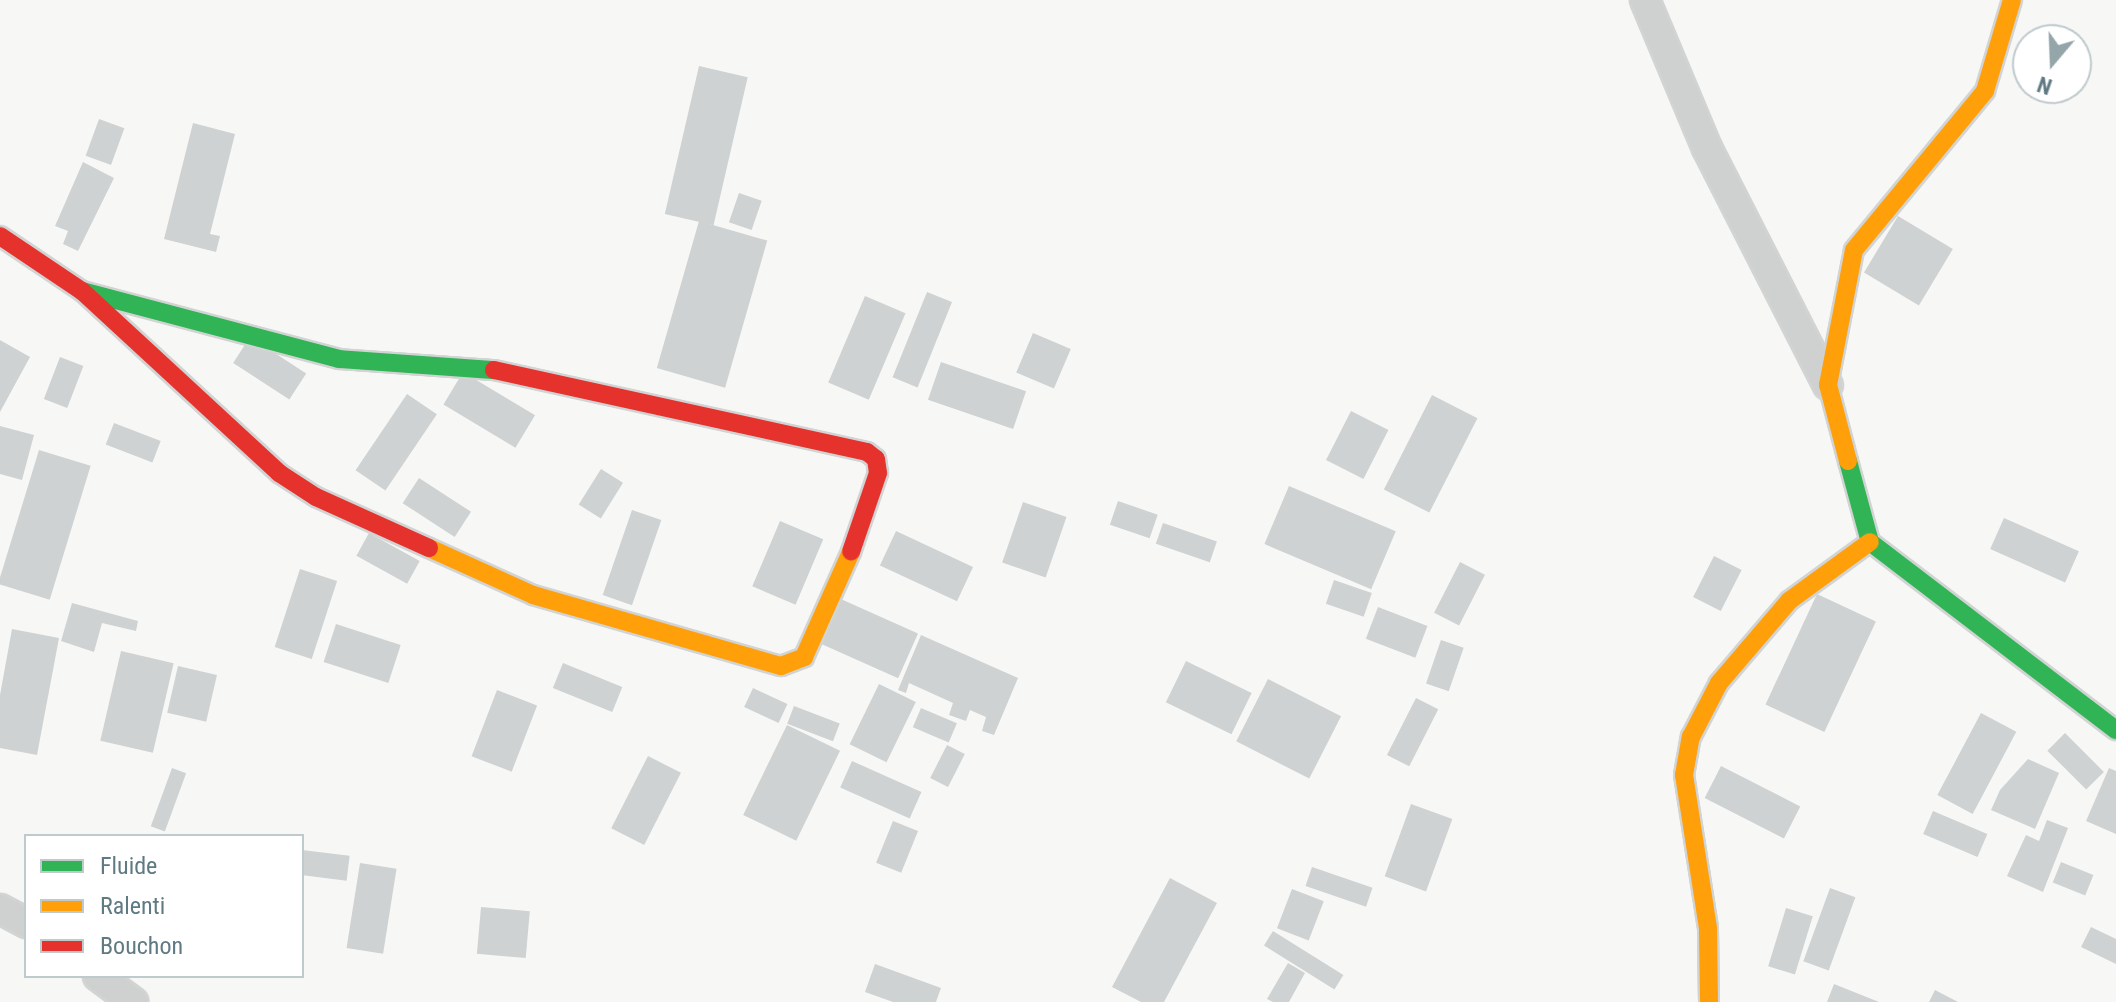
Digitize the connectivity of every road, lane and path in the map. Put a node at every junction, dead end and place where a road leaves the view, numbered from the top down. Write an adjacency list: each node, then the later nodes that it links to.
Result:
1 (1645, 0): 5 (street)
2 (2012, 0): 5 (street)
3 (0, 236): 4 (street)
4 (82, 291): 4 (street)
5 (1828, 385): 6 (street)
6 (1870, 542): 7 (street); 12 (street)
7 (2116, 730)
8 (0, 909): 9 (street)
9 (24, 922)
10 (101, 978): 11 (street)
11 (133, 1002)
12 (1709, 1002)

